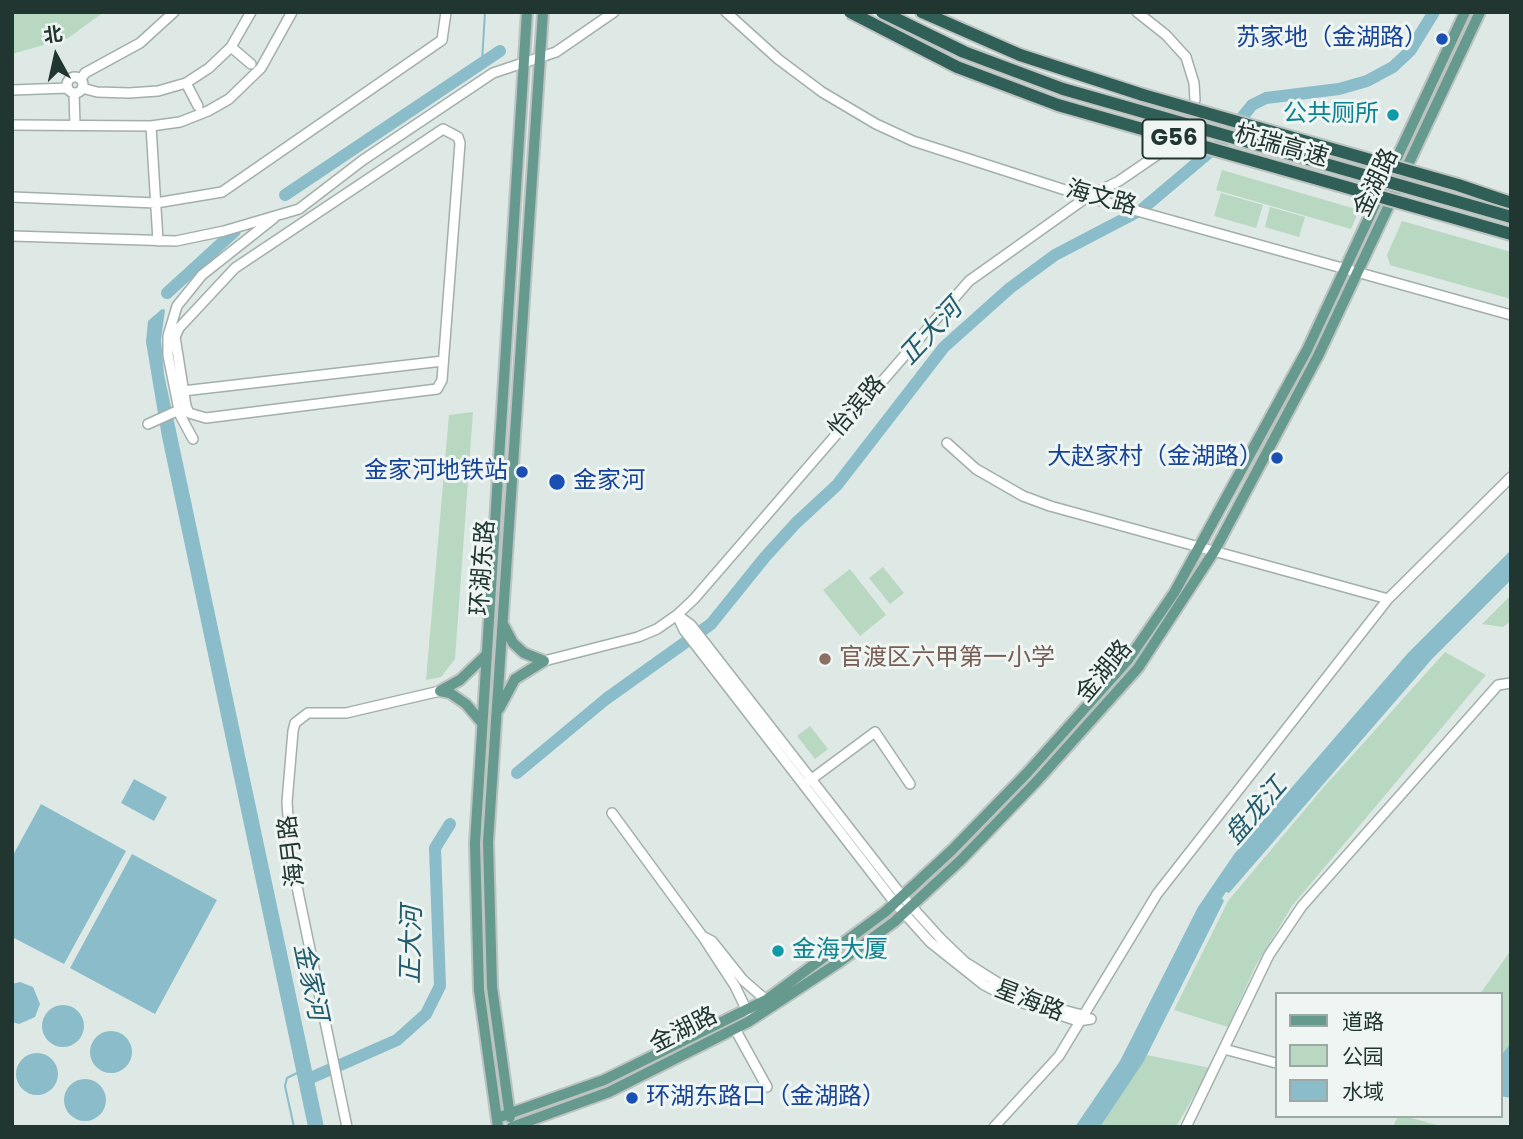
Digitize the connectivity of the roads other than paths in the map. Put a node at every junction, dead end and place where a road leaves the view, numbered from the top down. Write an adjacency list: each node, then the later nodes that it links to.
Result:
1 (174, 12): 20 (street)
2 (251, 12): 15 (street)
3 (292, 12): 26 (street)
4 (446, 12): 32 (street)
5 (527, 12): 17 (main road, 环湖东路)
6 (543, 12): 16 (main road, 环湖东路)
7 (614, 12): 16 (street)
8 (726, 12): 31 (street, 海文路)
9 (850, 12): 38 (highway, 杭瑞高速 / G56, bridge)
10 (882, 12): 36 (highway, 杭瑞高速 / G56, bridge)
11 (922, 12): 33 (highway, bridge)
12 (1137, 12): 22 (street)
13 (1465, 12): 41 (main road, 金湖路)
14 (1480, 12): 42 (main road, 金湖路)
15 (231, 47): 18 (street); 19 (street)
16 (541, 57): 17 (street); 55 (main road, 环湖东路)
17 (524, 61): 28 (street); 56 (main road, 环湖东路)
18 (251, 64)
19 (186, 83): 20 (street); 23 (street)
20 (76, 87): 21 (street); 25 (street)
21 (12, 90)
22 (1195, 100)
23 (198, 106)
24 (12, 125): 25 (street)
25 (75, 125): 26 (street)
26 (151, 126): 32 (street)
27 (1176, 142): 31 (street, 怡滨路)
28 (363, 160): 29 (street); 34 (street)
29 (372, 175): 37 (street); 44 (street)
30 (12, 197): 32 (street)
31 (1087, 197): 41 (street, 海文路); 54 (street, 怡滨路)
32 (156, 203): 40 (street)
33 (1511, 203)
34 (299, 209): 35 (street); 37 (street)
35 (278, 215): 40 (street); 46 (street)
36 (1511, 217)
37 (307, 220): 45 (street)
38 (1511, 234)
39 (12, 236): 40 (street)
40 (158, 241)
41 (1347, 268): 42 (street, 海文路); 51 (main road, 金湖路)
42 (1359, 272): 43 (street, 海文路); 52 (main road, 金湖路)
43 (1511, 315)
44 (443, 361): 45 (street); 45 (street)
45 (183, 391)
46 (176, 411): 47 (street); 48 (street)
47 (152, 422)
48 (193, 439)
49 (947, 443): 51 (street)
50 (1511, 477): 53 (street)
51 (1200, 547): 52 (street); 65 (main road, 金湖路)
52 (1215, 550): 53 (street); 66 (main road, 金湖路)
53 (1388, 600): 70 (street)
54 (677, 615): 57 (street, 怡滨路); 62 (street, 星海路)
55 (502, 621): 57 (main road); 60 (main road, 环湖东路)
56 (486, 655): 59 (main road); 61 (main road, 环湖东路)
57 (544, 661): 60 (main road)
58 (1511, 683): 72 (street)
59 (440, 691): 61 (main road); 77 (street, 海月路)
60 (495, 722): 75 (main road, 环湖东路)
61 (482, 723): 76 (main road, 环湖东路)
62 (809, 781): 63 (street); 65 (street, 星海路)
63 (910, 784)
64 (612, 813): 67 (street)
65 (898, 900): 66 (street, 星海路); 68 (main road, 金湖路)
66 (908, 909): 70 (street, 星海路); 71 (main road, 金湖路)
67 (703, 937): 68 (street); 69 (street)
68 (766, 1000): 69 (main road, 金湖路)
69 (747, 1012): 75 (main road, 金湖路)
70 (1080, 1017): 79 (street)
71 (735, 1029): 74 (street); 78 (main road, 金湖路)
72 (1224, 1049): 73 (street); 80 (street)
73 (1274, 1062)
74 (767, 1087)
75 (510, 1113): 76 (main road, 金湖路); 78 (main road, 环湖东路)
76 (497, 1122)
77 (347, 1127)
78 (512, 1127)
79 (994, 1127)
80 (1186, 1127)

